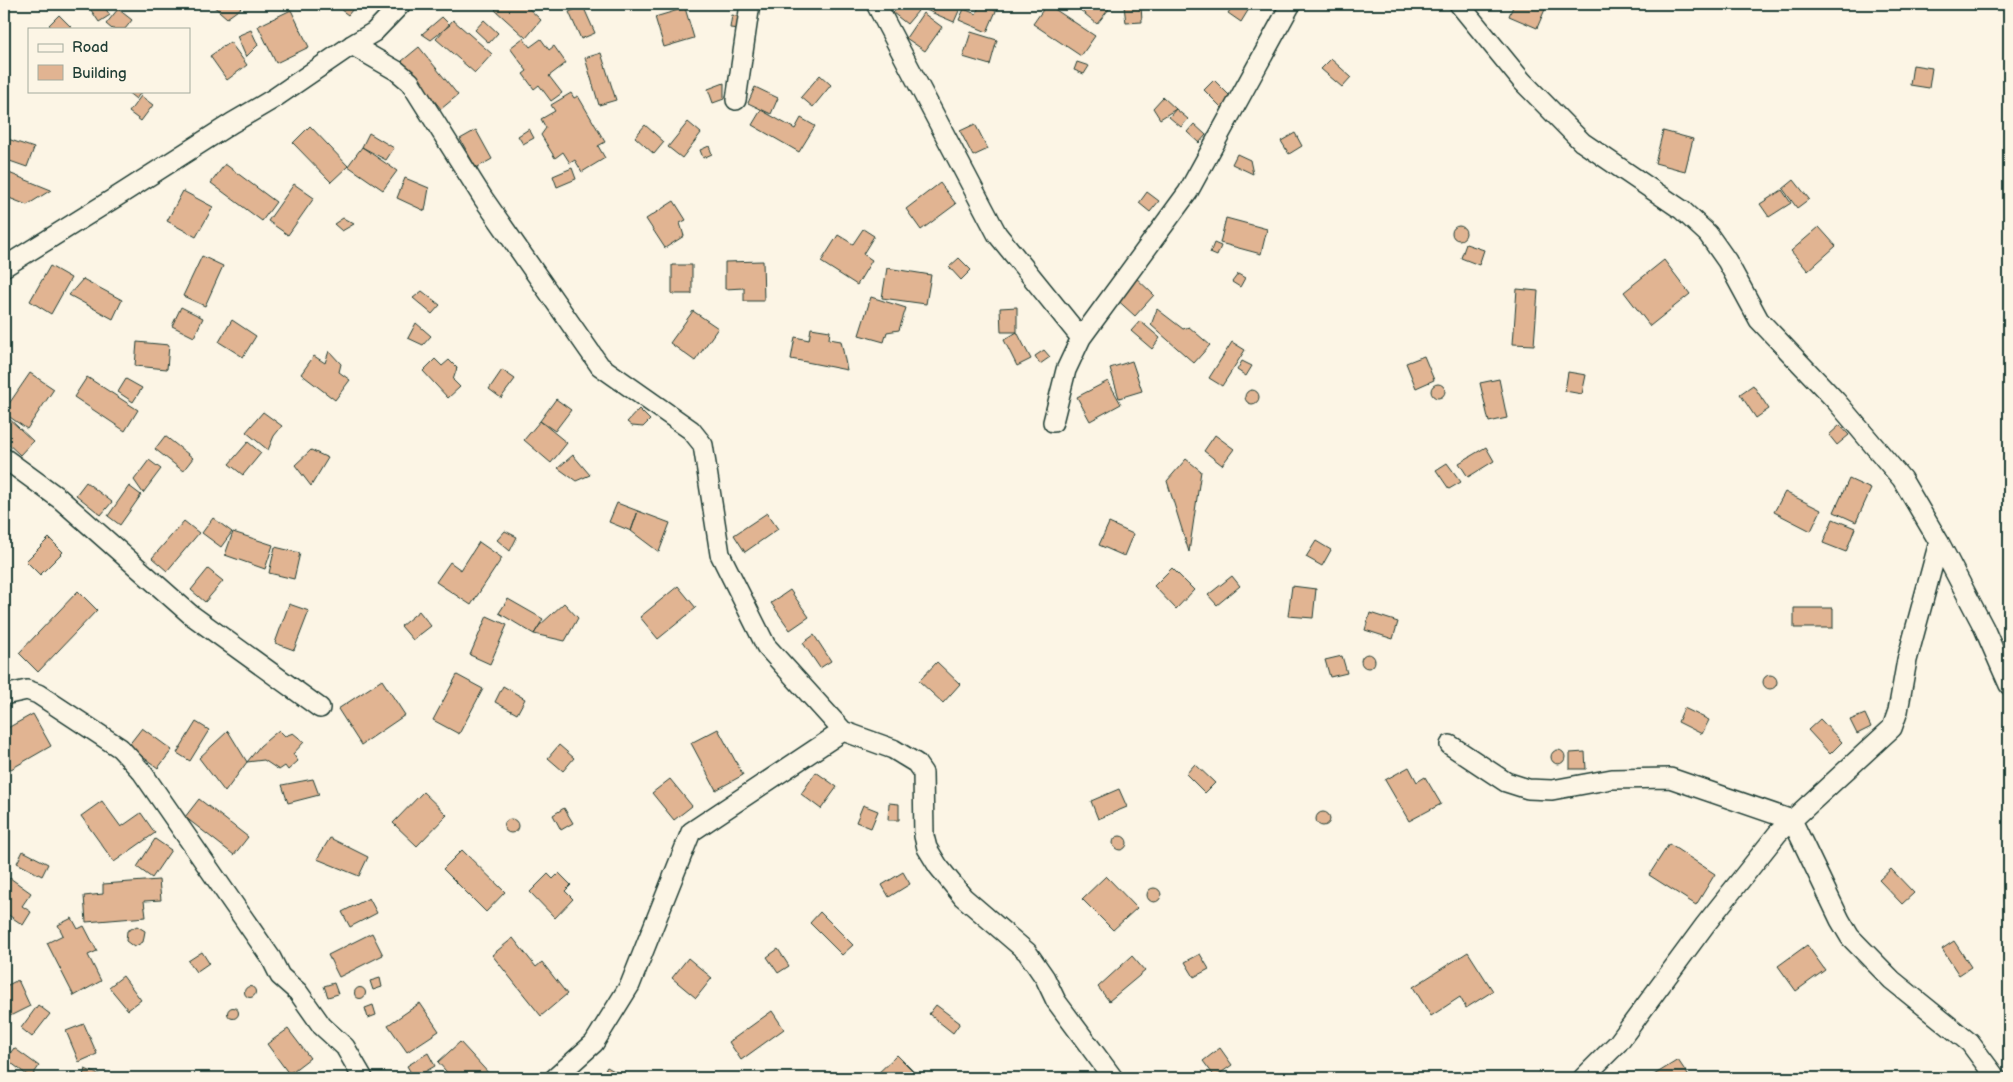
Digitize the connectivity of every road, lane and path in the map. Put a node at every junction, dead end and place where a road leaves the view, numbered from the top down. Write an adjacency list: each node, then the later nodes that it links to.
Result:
1 (401, 4): 6 (street)
2 (750, 4): 7 (street)
3 (876, 4): 9 (street)
4 (1291, 4): 9 (street)
5 (1460, 4): 12 (street)
6 (352, 44): 8 (street); 16 (street)
7 (736, 100)
8 (4, 267)
9 (1081, 338): 10 (street)
10 (1053, 422)
11 (4, 458): 15 (street)
12 (1939, 542): 13 (street); 18 (street)
13 (2009, 685)
14 (4, 695): 19 (street)
15 (320, 708)
16 (843, 732): 20 (street); 21 (street)
17 (1450, 745): 18 (street)
18 (1792, 820): 22 (street); 23 (street)
19 (363, 1078)
20 (555, 1078)
21 (1113, 1078)
22 (1583, 1078)
23 (1996, 1078)

